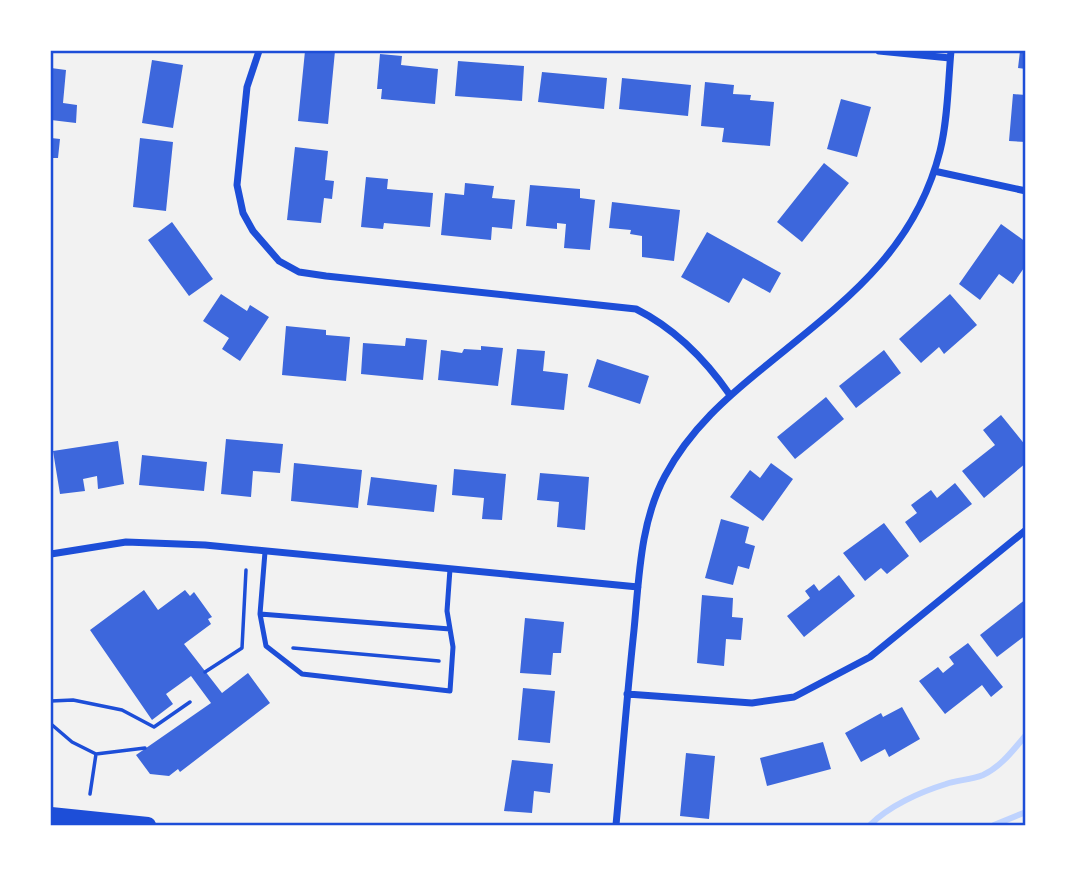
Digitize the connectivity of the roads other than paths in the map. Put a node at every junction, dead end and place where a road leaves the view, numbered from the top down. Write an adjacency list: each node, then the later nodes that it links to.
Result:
1 (259, 51): 6 (street)
2 (879, 51): 3 (street)
3 (951, 55): 4 (street)
4 (934, 172): 5 (street); 6 (street)
5 (1026, 191)
6 (730, 395): 11 (street)
7 (1026, 530): 14 (street)
8 (265, 552): 9 (street); 10 (street); 12 (lane)
9 (51, 554)
10 (450, 569): 11 (street); 13 (lane)
11 (638, 587): 14 (street)
12 (260, 614): 13 (lane); 13 (lane)
13 (450, 629)
14 (627, 694): 18 (street)
15 (51, 815): 16 (main road)
16 (112, 823): 17 (main road)
17 (148, 825)
18 (616, 825)

